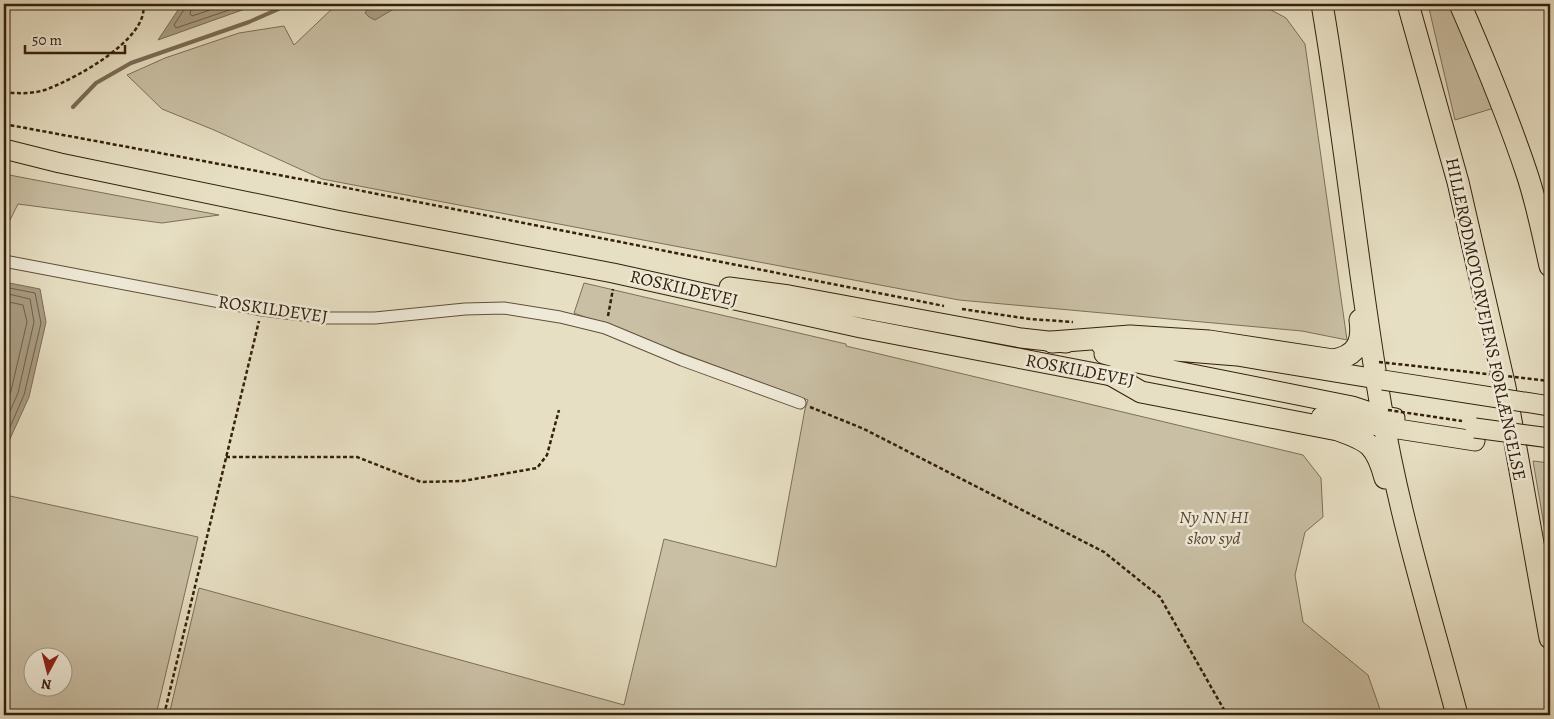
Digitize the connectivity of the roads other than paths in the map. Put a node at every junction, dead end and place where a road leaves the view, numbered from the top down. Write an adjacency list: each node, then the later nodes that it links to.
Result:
1 (1322, 4): 4 (highway)
2 (1408, 4): 21 (highway, HILLERØDMOTORVEJENS FORLÆNGELSE)
3 (1460, 4): 8 (highway)
4 (1344, 148): 13 (highway); 14 (highway)
5 (4, 149): 7 (main road, ROSKILDEVEJ)
6 (4, 158): 7 (main road, ROSKILDEVEJ)
7 (60, 164): 12 (main road, ROSKILDEVEJ)
8 (1540, 218): 9 (highway); 11 (highway)
9 (1550, 247)
10 (4, 261): 16 (street, ROSKILDEVEJ)
11 (1550, 266)
12 (613, 273): 13 (main road, ROSKILDEVEJ); 15 (main road, ROSKILDEVEJ)
13 (1052, 342): 14 (main road, ROSKILDEVEJ); 18 (main road, ROSKILDEVEJ)
14 (1378, 371): 17 (main road, ROSKILDEVEJ, bridge); 18 (highway)
15 (1113, 376): 18 (main road, ROSKILDEVEJ); 22 (highway)
16 (800, 403)
17 (1550, 406)
18 (1384, 422): 19 (main road, ROSKILDEVEJ, bridge); 20 (main road, ROSKILDEVEJ); 22 (highway)
19 (1550, 438)
20 (1550, 450)
21 (1550, 638)
22 (1457, 715)

